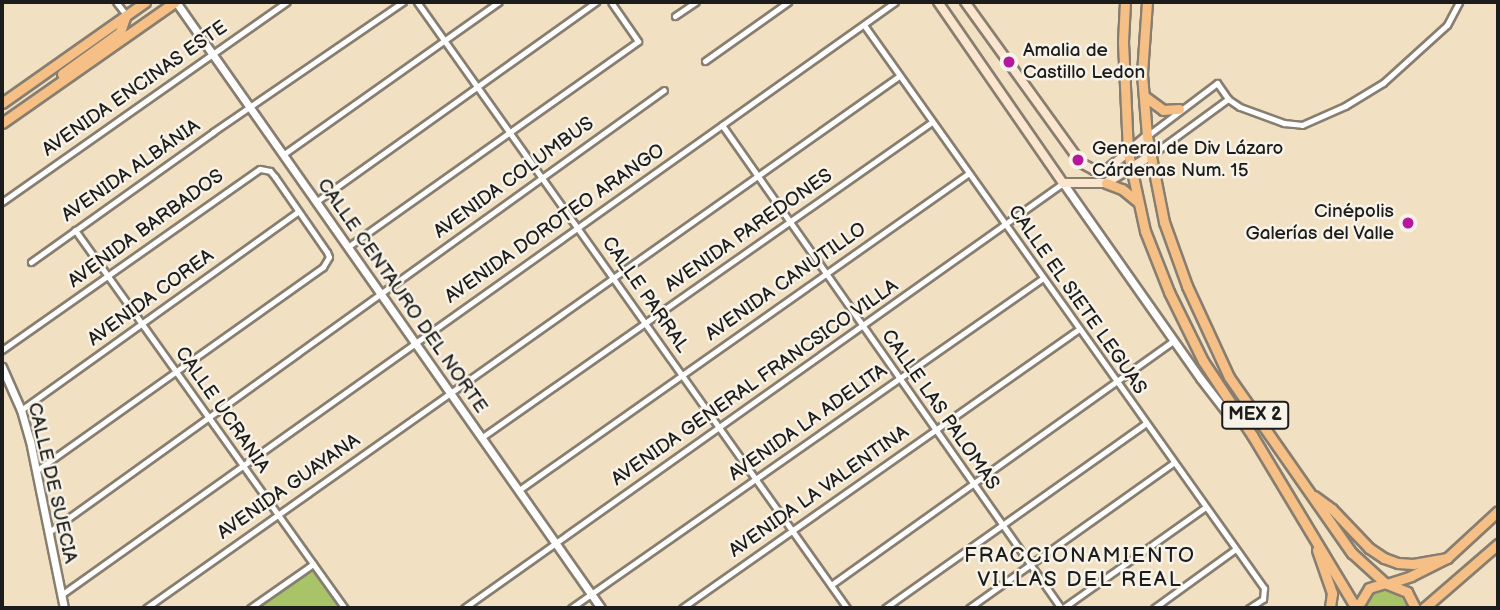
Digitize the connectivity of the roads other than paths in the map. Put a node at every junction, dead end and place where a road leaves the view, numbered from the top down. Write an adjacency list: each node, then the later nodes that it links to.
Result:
1 (116, 2): 20 (street)
2 (145, 2): 20 (main road)
3 (175, 2): 24 (street, CALLE CENTAURO DEL NORTE); 27 (main road)
4 (287, 2): 24 (street, AVENIDA ENCINAS ESTE)
5 (403, 2): 33 (street, AVENIDA ALBÁNIA)
6 (416, 2): 23 (street, CALLE PARRAL)
7 (499, 2): 23 (street)
8 (596, 2): 28 (street)
9 (611, 2): 38 (street)
10 (696, 2): 21 (street)
11 (788, 2): 25 (street)
12 (882, 2): 19 (street)
13 (895, 2): 19 (street, AVENIDA DOROTEO ARANGO)
14 (938, 2): 47 (main road)
15 (965, 2): 40 (main road)
16 (1125, 2): 40 (main road, MEX 2)
17 (1147, 2): 30 (main road, MEX 2)
18 (1459, 2): 31 (street)
19 (887, 8): 22 (street, AVENIDA DOROTEO ARANGO)
20 (126, 15): 27 (main road); 32 (main road)
21 (675, 16)
22 (864, 25): 26 (street, CALLE EL SIETE LEGUAS); 37 (street, AVENIDA DOROTEO ARANGO)
23 (444, 41): 28 (street, CALLE PARRAL); 41 (street)
24 (212, 54): 33 (street, CALLE CENTAURO DEL NORTE); 50 (street, AVENIDA ENCINAS ESTE)
25 (705, 61)
26 (899, 76): 35 (street, CALLE EL SIETE LEGUAS); 46 (street, AVENIDA GUAYANA)
27 (57, 85): 36 (main road)
28 (477, 87): 38 (street, CALLE PARRAL); 49 (street)
29 (664, 90): 45 (street, AVENIDA COLUMBUS)
30 (1143, 96): 34 (main road); 39 (main road, MEX 2)
31 (1228, 99): 34 (street); 42 (street)
32 (2, 103)
33 (251, 108): 41 (street, CALLE CENTAURO DEL NORTE); 56 (street, AVENIDA ALBÁNIA)
34 (1179, 109): 39 (street)
35 (932, 122): 44 (street, CALLE EL SIETE LEGUAS); 53 (street, AVENIDA PAREDONES)
36 (2, 123)
37 (722, 125): 46 (street, CALLE LAS PALOMAS); 55 (street, AVENIDA DOROTEO ARANGO)
38 (509, 132): 45 (street, CALLE PARRAL); 57 (street)
39 (1147, 136): 40 (main road); 42 (main road, MEX 2)
40 (1128, 153): 43 (main road, MEX 2)
41 (284, 154): 49 (street, CALLE CENTAURO DEL NORTE)
42 (1150, 156): 43 (main road); 85 (main road, MEX 2)
43 (1131, 169): 48 (main road); 51 (main road, MEX 2)
44 (969, 173): 54 (street, CALLE EL SIETE LEGUAS); 59 (street, AVENIDA CANUTILLO)
45 (542, 176): 55 (street, CALLE PARRAL); 63 (street, AVENIDA COLUMBUS)
46 (757, 176): 53 (street, CALLE LAS PALOMAS); 61 (street, AVENIDA GUAYANA)
47 (1063, 183): 48 (main road); 54 (street, AVENIDA GENERAL FRANCSICO VILLA); 68 (street)
48 (1106, 183): 51 (main road)
49 (317, 201): 57 (street, CALLE CENTAURO DEL NORTE)
50 (2, 202)
51 (1138, 202): 80 (main road, MEX 2)
52 (299, 212): 60 (street, AVENIDA BARBADOS); 65 (street, AVENIDA COREA); 72 (street, AVENIDA BARBADOS)
53 (788, 222): 59 (street, CALLE LAS PALOMAS); 64 (street, AVENIDA PAREDONES)
54 (1006, 226): 62 (street, CALLE EL SIETE LEGUAS); 66 (street, AVENIDA GENERAL FRANCSICO VILLA)
55 (578, 228): 61 (street, CALLE PARRAL); 69 (street, AVENIDA DOROTEO ARANGO)
56 (75, 230): 58 (street, AVENIDA ALBÁNIA); 60 (street, CALLE UCRANIA)
57 (349, 246): 63 (street, CALLE CENTAURO DEL NORTE)
58 (31, 262)
59 (825, 273): 66 (street, CALLE LAS PALOMAS); 73 (street, AVENIDA CANUTILLO)
60 (108, 277): 65 (street, CALLE UCRANIA); 70 (street, AVENIDA BARBADOS)
61 (613, 277): 64 (street, CALLE PARRAL); 76 (street, AVENIDA GUAYANA)
62 (1043, 278): 67 (street, CALLE EL SIETE LEGUAS); 74 (street, AVENIDA LA ADELITA)
63 (381, 292): 69 (street, CALLE CENTAURO DEL NORTE); 78 (street, AVENIDA COLUMBUS)
64 (646, 323): 73 (street, CALLE PARRAL); 84 (street, AVENIDA PAREDONES)
65 (142, 324): 72 (street, CALLE UCRANIA); 77 (street, AVENIDA COREA)
66 (862, 326): 74 (street, CALLE LAS PALOMAS); 81 (street, AVENIDA GENERAL FRANCSICO VILLA)
67 (1079, 330): 75 (street, CALLE EL SIETE LEGUAS); 82 (street, AVENIDA LA VALENTINA)
68 (1173, 341): 75 (street); 80 (street)
69 (415, 342): 76 (street, CALLE CENTAURO DEL NORTE); 87 (street, AVENIDA DOROTEO ARANGO)
70 (2, 350)
71 (2, 367): 77 (street, CALLE DE SUECIA)
72 (175, 371): 78 (street, CALLE UCRANIA); 88 (street)
73 (682, 374): 81 (street, CALLE PARRAL); 91 (street, AVENIDA CANUTILLO)
74 (898, 379): 82 (street, CALLE LAS PALOMAS); 89 (street, AVENIDA LA ADELITA)
75 (1115, 382): 79 (street, CALLE EL SIETE LEGUAS); 90 (street)
76 (450, 392): 84 (street, CALLE CENTAURO DEL NORTE); 95 (street, AVENIDA GUAYANA)
77 (21, 410): 88 (street, CALLE DE SUECIA)
78 (208, 417): 87 (street, CALLE UCRANIA); 98 (street, AVENIDA COLUMBUS)
79 (1145, 424): 86 (street, CALLE EL SIETE LEGUAS); 96 (street)
80 (1245, 424): 83 (main road, MEX 2)
81 (719, 427): 89 (street, CALLE PARRAL); 100 (street, AVENIDA GENERAL FRANCSICO VILLA)
82 (935, 430): 90 (street, CALLE LAS PALOMAS); 97 (street, AVENIDA LA VALENTINA)
83 (1252, 435): 85 (main road); 99 (main road, MEX 2)
84 (481, 438): 91 (street, CALLE CENTAURO DEL NORTE)
85 (1280, 453): 92 (main road, MEX 2)
86 (1173, 463): 93 (street, CALLE EL SIETE LEGUAS); 105 (street)
87 (243, 466): 95 (street, CALLE UCRANIA); 109 (street, AVENIDA DOROTEO ARANGO)
88 (37, 470): 98 (street, CALLE DE SUECIA)
89 (756, 479): 97 (street, CALLE PARRAL); 108 (street, AVENIDA LA ADELITA)
90 (973, 484): 96 (street, CALLE LAS PALOMAS); 107 (street)
91 (519, 490): 100 (street, CALLE CENTAURO DEL NORTE)
92 (1308, 491): 103 (main road); 106 (main road, MEX 2)
93 (1204, 508): 102 (street, CALLE EL SIETE LEGUAS); 121 (street)
94 (1498, 511): 103 (main road)
95 (277, 514): 104 (street, CALLE UCRANIA); 111 (street, AVENIDA GUAYANA)
96 (1002, 524): 105 (street, CALLE LAS PALOMAS); 119 (street)
97 (792, 530): 107 (street, CALLE PARRAL); 117 (street, AVENIDA LA VALENTINA)
98 (49, 532): 109 (street, CALLE DE SUECIA)
99 (1311, 533): 124 (main road, MEX 2); 125 (main road)
100 (556, 543): 108 (street, CALLE CENTAURO DEL NORTE); 114 (street, AVENIDA GENERAL FRANCSICO VILLA)
101 (1498, 544): 127 (main road)
102 (1234, 550): 122 (street); 123 (street, CALLE EL SIETE LEGUAS)
103 (1447, 558): 106 (main road)
104 (313, 564): 112 (street); 113 (street, CALLE UCRANIA)
105 (1030, 564): 120 (street); 121 (street, CALLE LAS PALOMAS)
106 (1387, 583): 125 (main road); 126 (main road, MEX 2)
107 (831, 585): 118 (street, CALLE PARRAL)
108 (591, 594): 115 (street, AVENIDA LA ADELITA); 116 (street, CALLE CENTAURO DEL NORTE)
109 (61, 595): 110 (street, CALLE DE SUECIA)
110 (64, 608)
111 (146, 608)
112 (250, 608)
113 (345, 608)
114 (464, 608)
115 (570, 608)
116 (601, 608)
117 (682, 608)
118 (847, 608)
119 (885, 608)
120 (969, 608)
121 (1062, 608)
122 (1154, 608)
123 (1249, 608)
124 (1330, 608)
125 (1357, 608)
126 (1415, 608)
127 (1424, 608)

